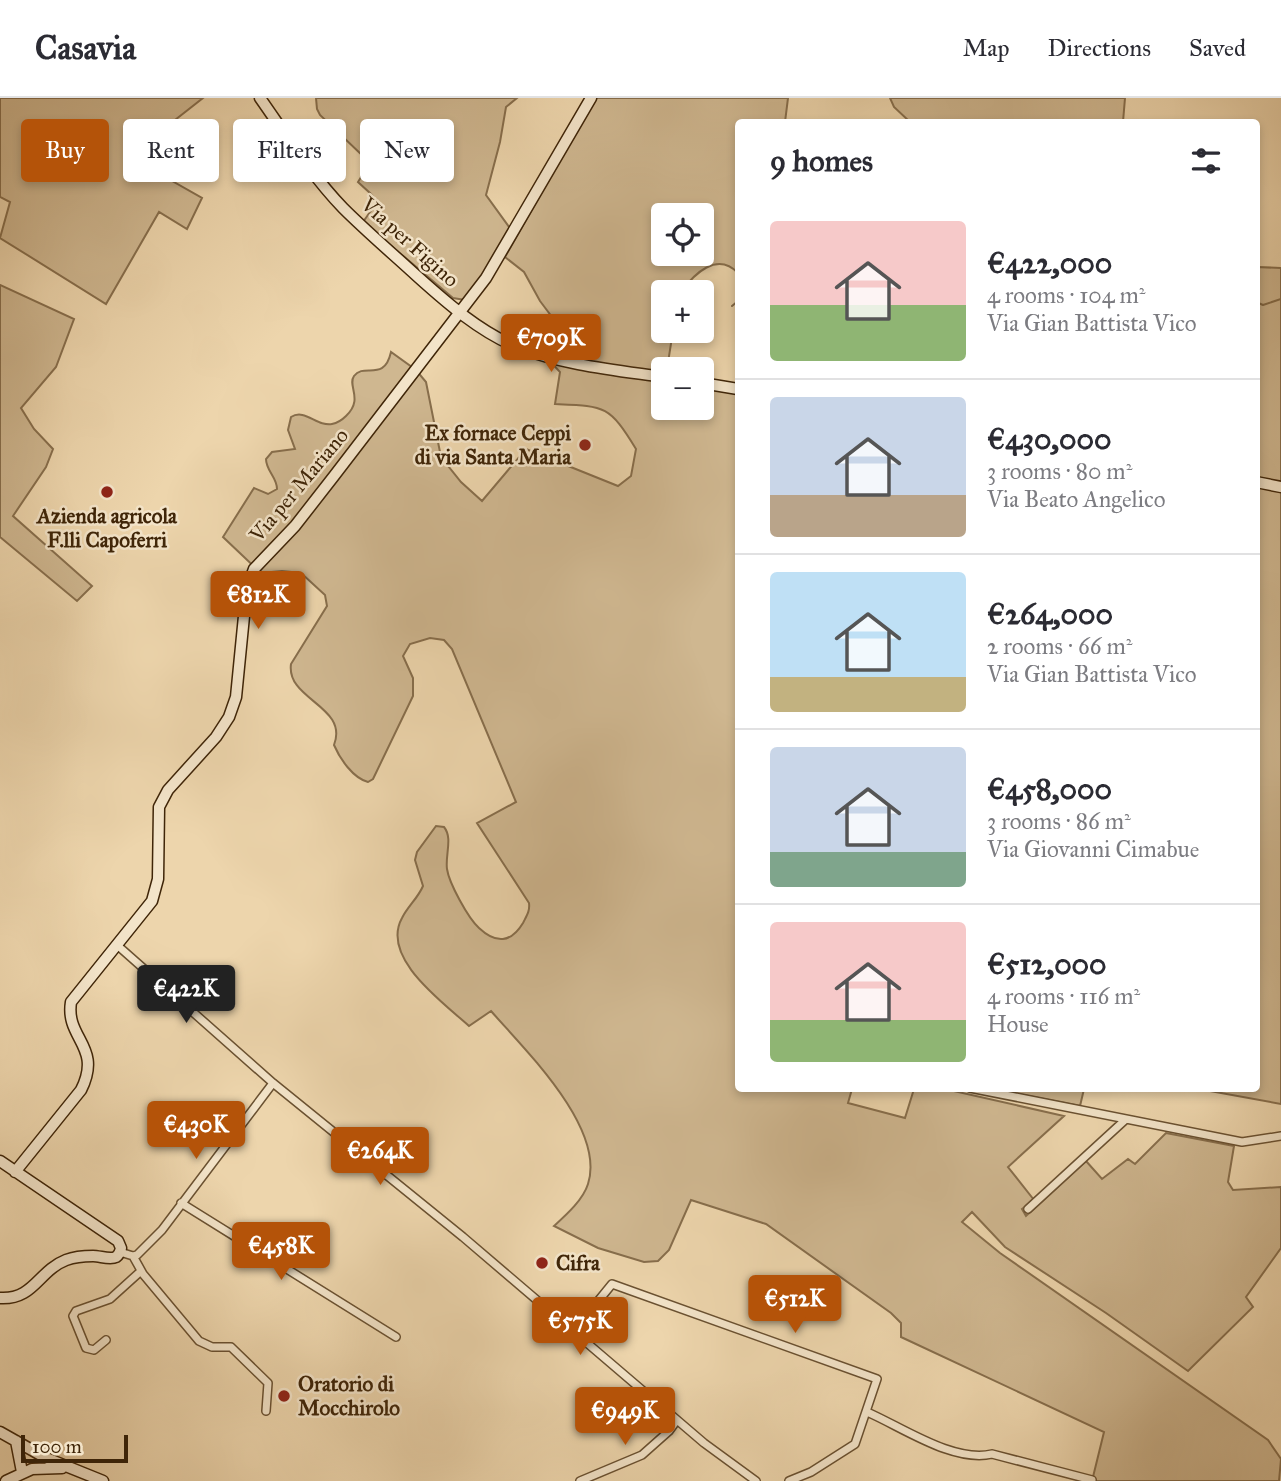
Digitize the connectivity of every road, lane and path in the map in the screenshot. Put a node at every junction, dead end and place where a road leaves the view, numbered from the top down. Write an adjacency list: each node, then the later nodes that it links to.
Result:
1 (260, 98): 3 (street, Via per Figino)
2 (590, 98): 3 (street, Via per Mariano)
3 (461, 312): 4 (street, Via per Figino); 9 (street, Via per Mariano)
4 (651, 375)
5 (714, 385): 6 (street)
6 (735, 388)
7 (1260, 483): 8 (street)
8 (1281, 487)
9 (117, 945): 10 (street); 15 (street, Via per Mariano)
10 (273, 1083): 16 (street); 22 (street)
11 (989, 1092): 12 (street)
12 (1125, 1120): 13 (street); 17 (street)
13 (1281, 1136)
14 (0, 1161): 15 (street)
15 (15, 1172): 18 (street)
16 (181, 1203): 19 (street); 23 (street)
17 (1028, 1209)
18 (120, 1252): 19 (street); 21 (street)
19 (132, 1256): 20 (street)
20 (141, 1271): 24 (street); 25 (street)
21 (0, 1298)
22 (573, 1332): 26 (street); 27 (street)
23 (396, 1337)
24 (106, 1340)
25 (266, 1411)
26 (867, 1412): 33 (street); 38 (street)
27 (677, 1420): 36 (street); 37 (street)
28 (0, 1432): 29 (street)
29 (16, 1440): 30 (street); 32 (street)
30 (30, 1449): 31 (street); 32 (street)
31 (69, 1469): 32 (street); 35 (street)
32 (27, 1471): 34 (street)
33 (1092, 1480)
34 (6, 1481)
35 (103, 1481)
36 (580, 1481)
37 (756, 1481)
38 (789, 1481)

